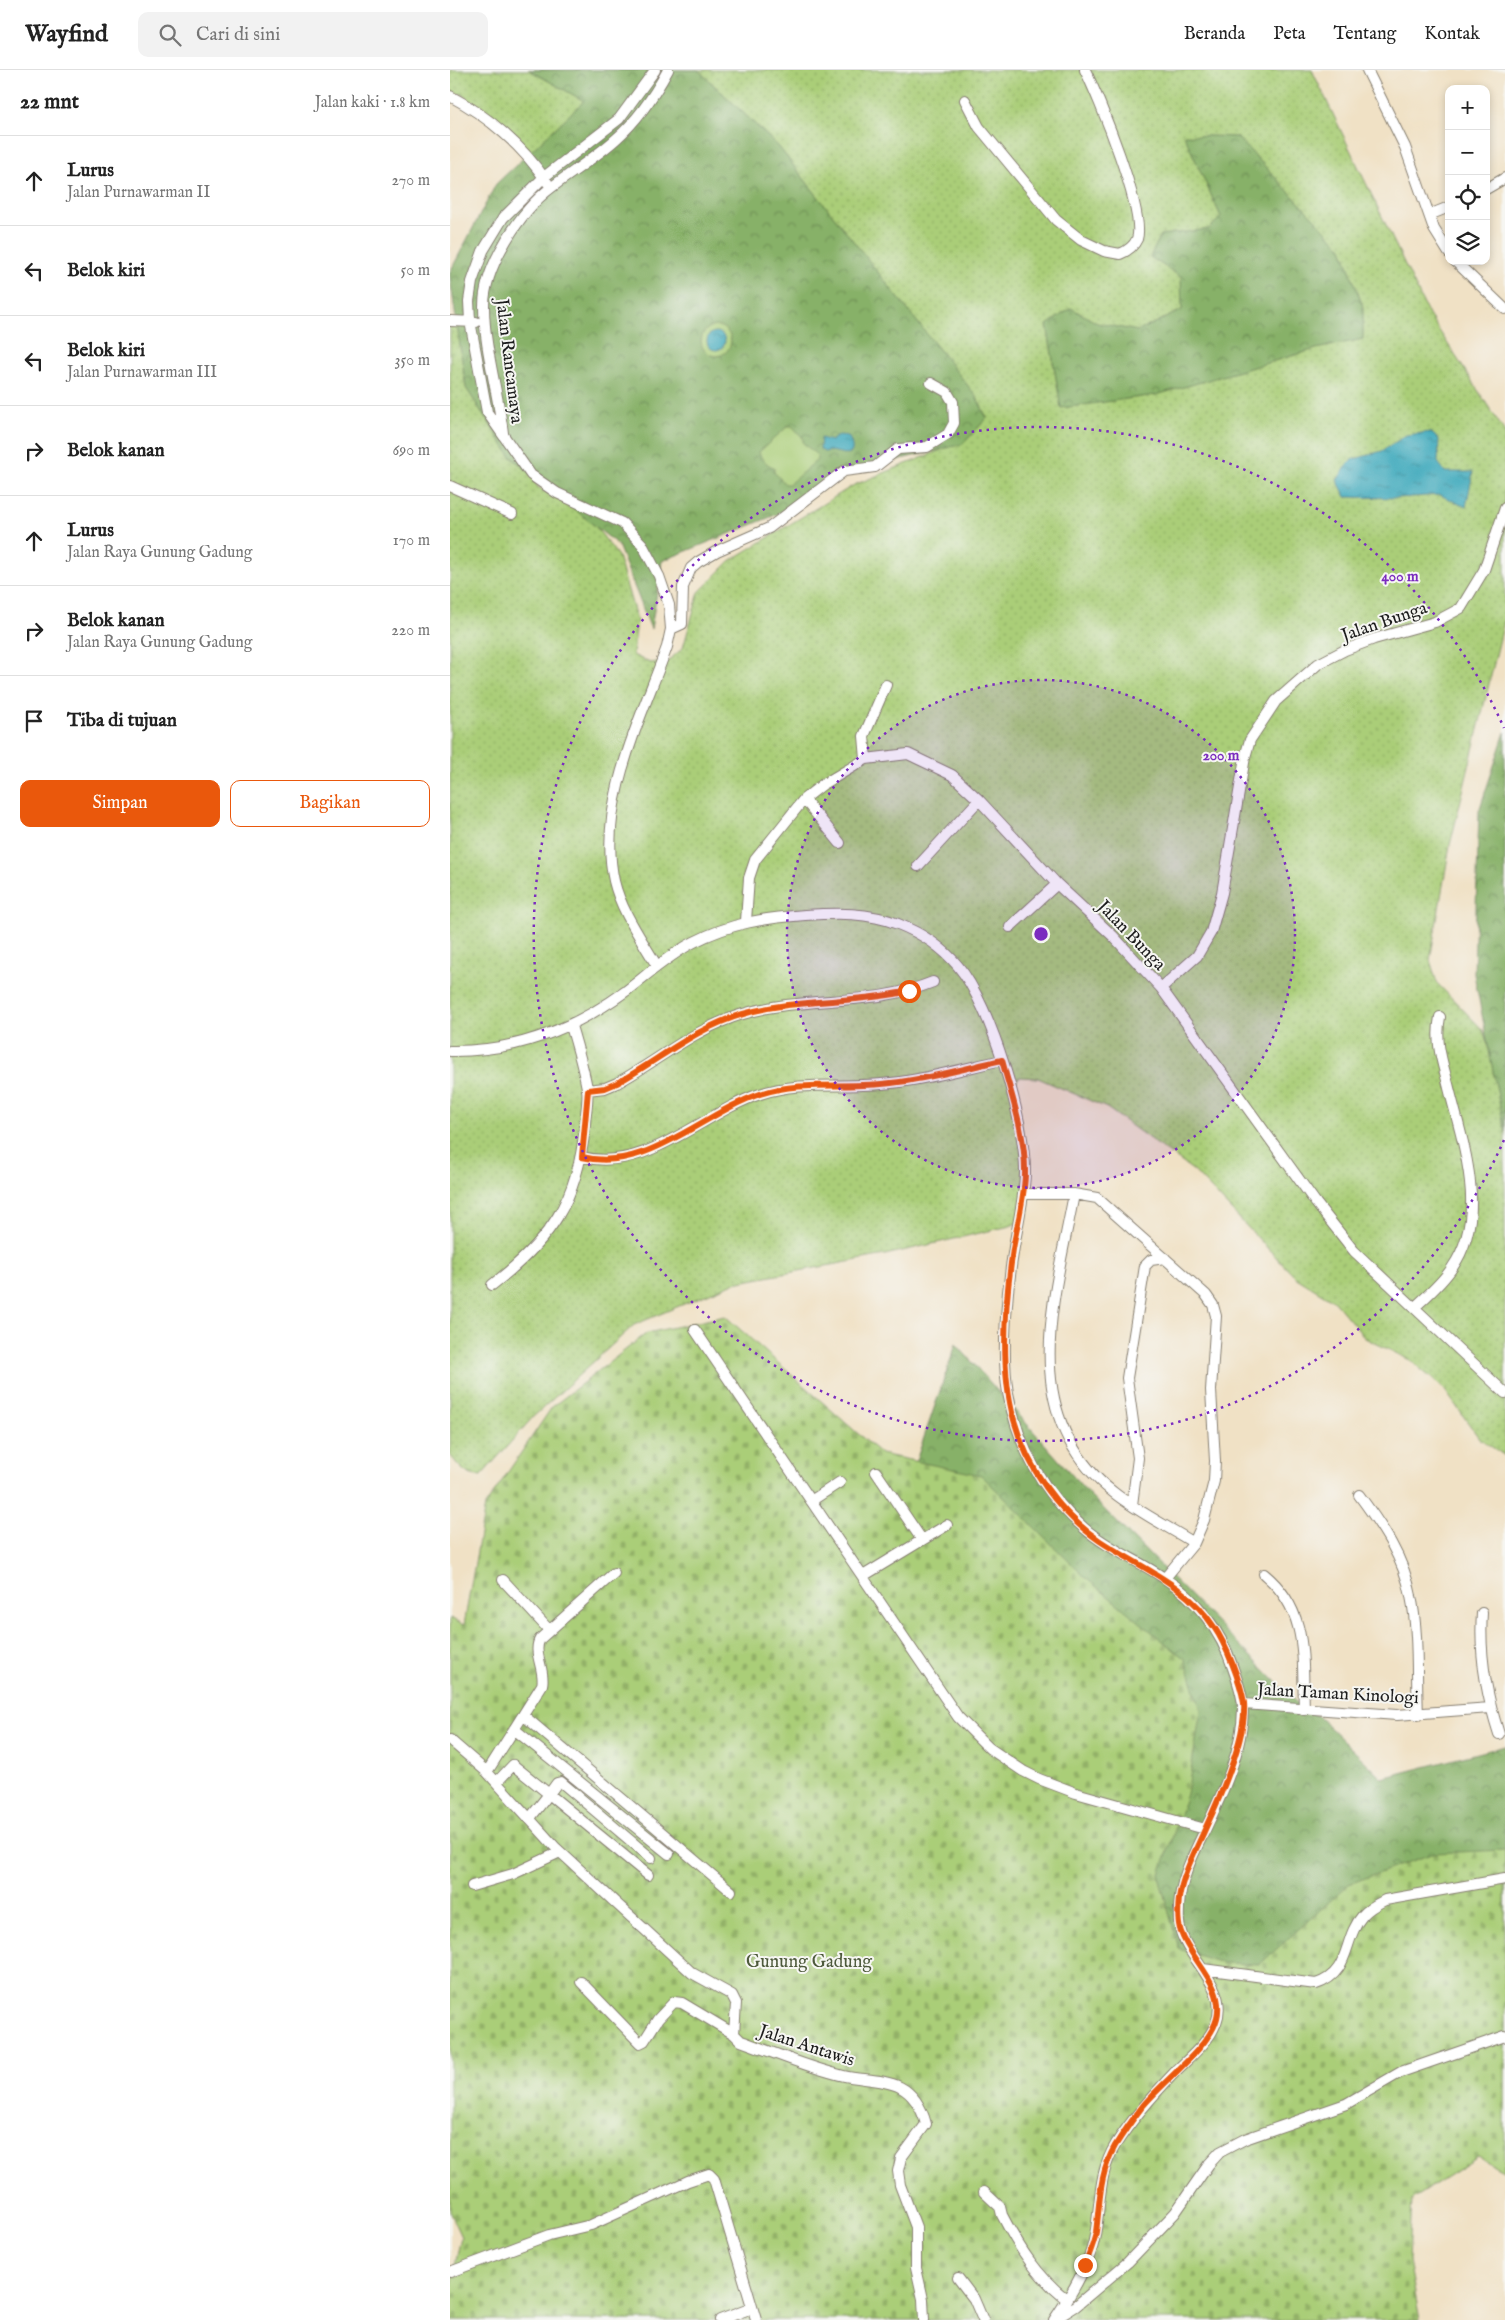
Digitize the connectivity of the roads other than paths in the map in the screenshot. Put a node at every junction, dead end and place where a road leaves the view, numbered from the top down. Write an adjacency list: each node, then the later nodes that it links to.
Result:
1 (655, 70): 7 (street, Jalan Rancamaya)
2 (668, 70): 10 (street, Jalan Rancamaya)
3 (1085, 70): 6 (street)
4 (1367, 70): 12 (street)
5 (450, 96): 7 (street)
6 (965, 100)
7 (544, 177): 10 (street); 17 (street, Jalan Rancamaya)
8 (1505, 178): 9 (street)
9 (1490, 187)
10 (550, 188): 18 (street, Jalan Rancamaya)
11 (1445, 209): 12 (street)
12 (1429, 215): 13 (street)
13 (1445, 248)
14 (1459, 265): 15 (street)
15 (1505, 309)
16 (450, 321): 17 (street)
17 (470, 321): 18 (street); 20 (street, Jalan Rancamaya)
18 (486, 323): 20 (street, Jalan Rancamaya)
19 (931, 383): 24 (street)
20 (503, 434): 24 (street)
21 (450, 486): 23 (street)
22 (1505, 508): 36 (street, Jalan Bunga)
23 (512, 514)
24 (671, 629): 34 (street)
25 (886, 686): 26 (street)
26 (866, 759): 27 (street, Jalan Bunga); 28 (street, Jalan Bunga)
27 (804, 799): 29 (street); 32 (street, Jalan Bunga)
28 (979, 800): 30 (street); 31 (street, Jalan Bunga)
29 (840, 843)
30 (918, 866)
31 (1057, 884): 33 (street); 36 (street, Jalan Bunga)
32 (746, 921): 34 (street); 40 (street)
33 (1010, 927)
34 (657, 966): 38 (street)
35 (933, 982): 41 (street)
36 (1160, 988): 47 (street)
37 (1440, 1017): 47 (street)
38 (571, 1026): 39 (street); 41 (street)
39 (450, 1051)
40 (1002, 1060): 42 (street); 43 (street)
41 (588, 1090): 42 (street)
42 (582, 1157): 46 (street)
43 (1023, 1194): 44 (street); 61 (street)
44 (1074, 1194): 45 (street); 54 (street)
45 (1165, 1258): 54 (street); 57 (street)
46 (492, 1284)
47 (1415, 1307): 49 (street)
48 (695, 1330): 53 (street)
49 (1505, 1393)
50 (876, 1472): 56 (street)
51 (840, 1482): 53 (street)
52 (1359, 1495): 68 (street)
53 (812, 1502): 60 (street)
54 (1132, 1506): 57 (street)
55 (947, 1525): 56 (street)
56 (922, 1540): 60 (street)
57 (1194, 1542): 61 (street)
58 (614, 1573): 64 (street)
59 (1264, 1574): 67 (street)
60 (863, 1576): 77 (street)
61 (1164, 1578): 65 (street)
62 (503, 1580): 64 (street)
63 (1482, 1613): 66 (street)
64 (549, 1630): 69 (street)
65 (1244, 1704): 67 (street, Jalan Taman Kinologi); 77 (street)
66 (1490, 1708): 68 (street, Jalan Taman Kinologi); 71 (street)
67 (1304, 1710): 68 (street, Jalan Taman Kinologi)
68 (1418, 1714)
69 (523, 1715): 70 (street); 84 (street)
70 (514, 1729): 73 (street); 79 (street)
71 (1499, 1734)
72 (450, 1740): 73 (street, Jalan Antawis)
73 (487, 1772): 74 (street, Jalan Antawis)
74 (496, 1782): 75 (street); 76 (street, Jalan Antawis)
75 (549, 1794): 76 (street); 80 (street); 81 (street)
76 (530, 1818): 78 (street, Jalan Antawis)
77 (1205, 1829): 85 (street)
78 (560, 1852): 83 (street); 87 (street, Jalan Antawis)
79 (669, 1854)
80 (651, 1858)
81 (648, 1875)
82 (1505, 1879): 85 (street)
83 (472, 1886)
84 (730, 1891)
85 (1203, 1969): 92 (street)
86 (581, 1982): 87 (street)
87 (734, 2034): 97 (street, Jalan Antawis)
88 (1505, 2036): 94 (street)
89 (984, 2192): 92 (street)
90 (450, 2272): 93 (street)
91 (958, 2278): 98 (street)
92 (1066, 2299): 94 (street)
93 (752, 2308): 95 (street); 96 (street)
94 (1055, 2319)
95 (720, 2320)
96 (756, 2320)
97 (924, 2320)
98 (983, 2320)

